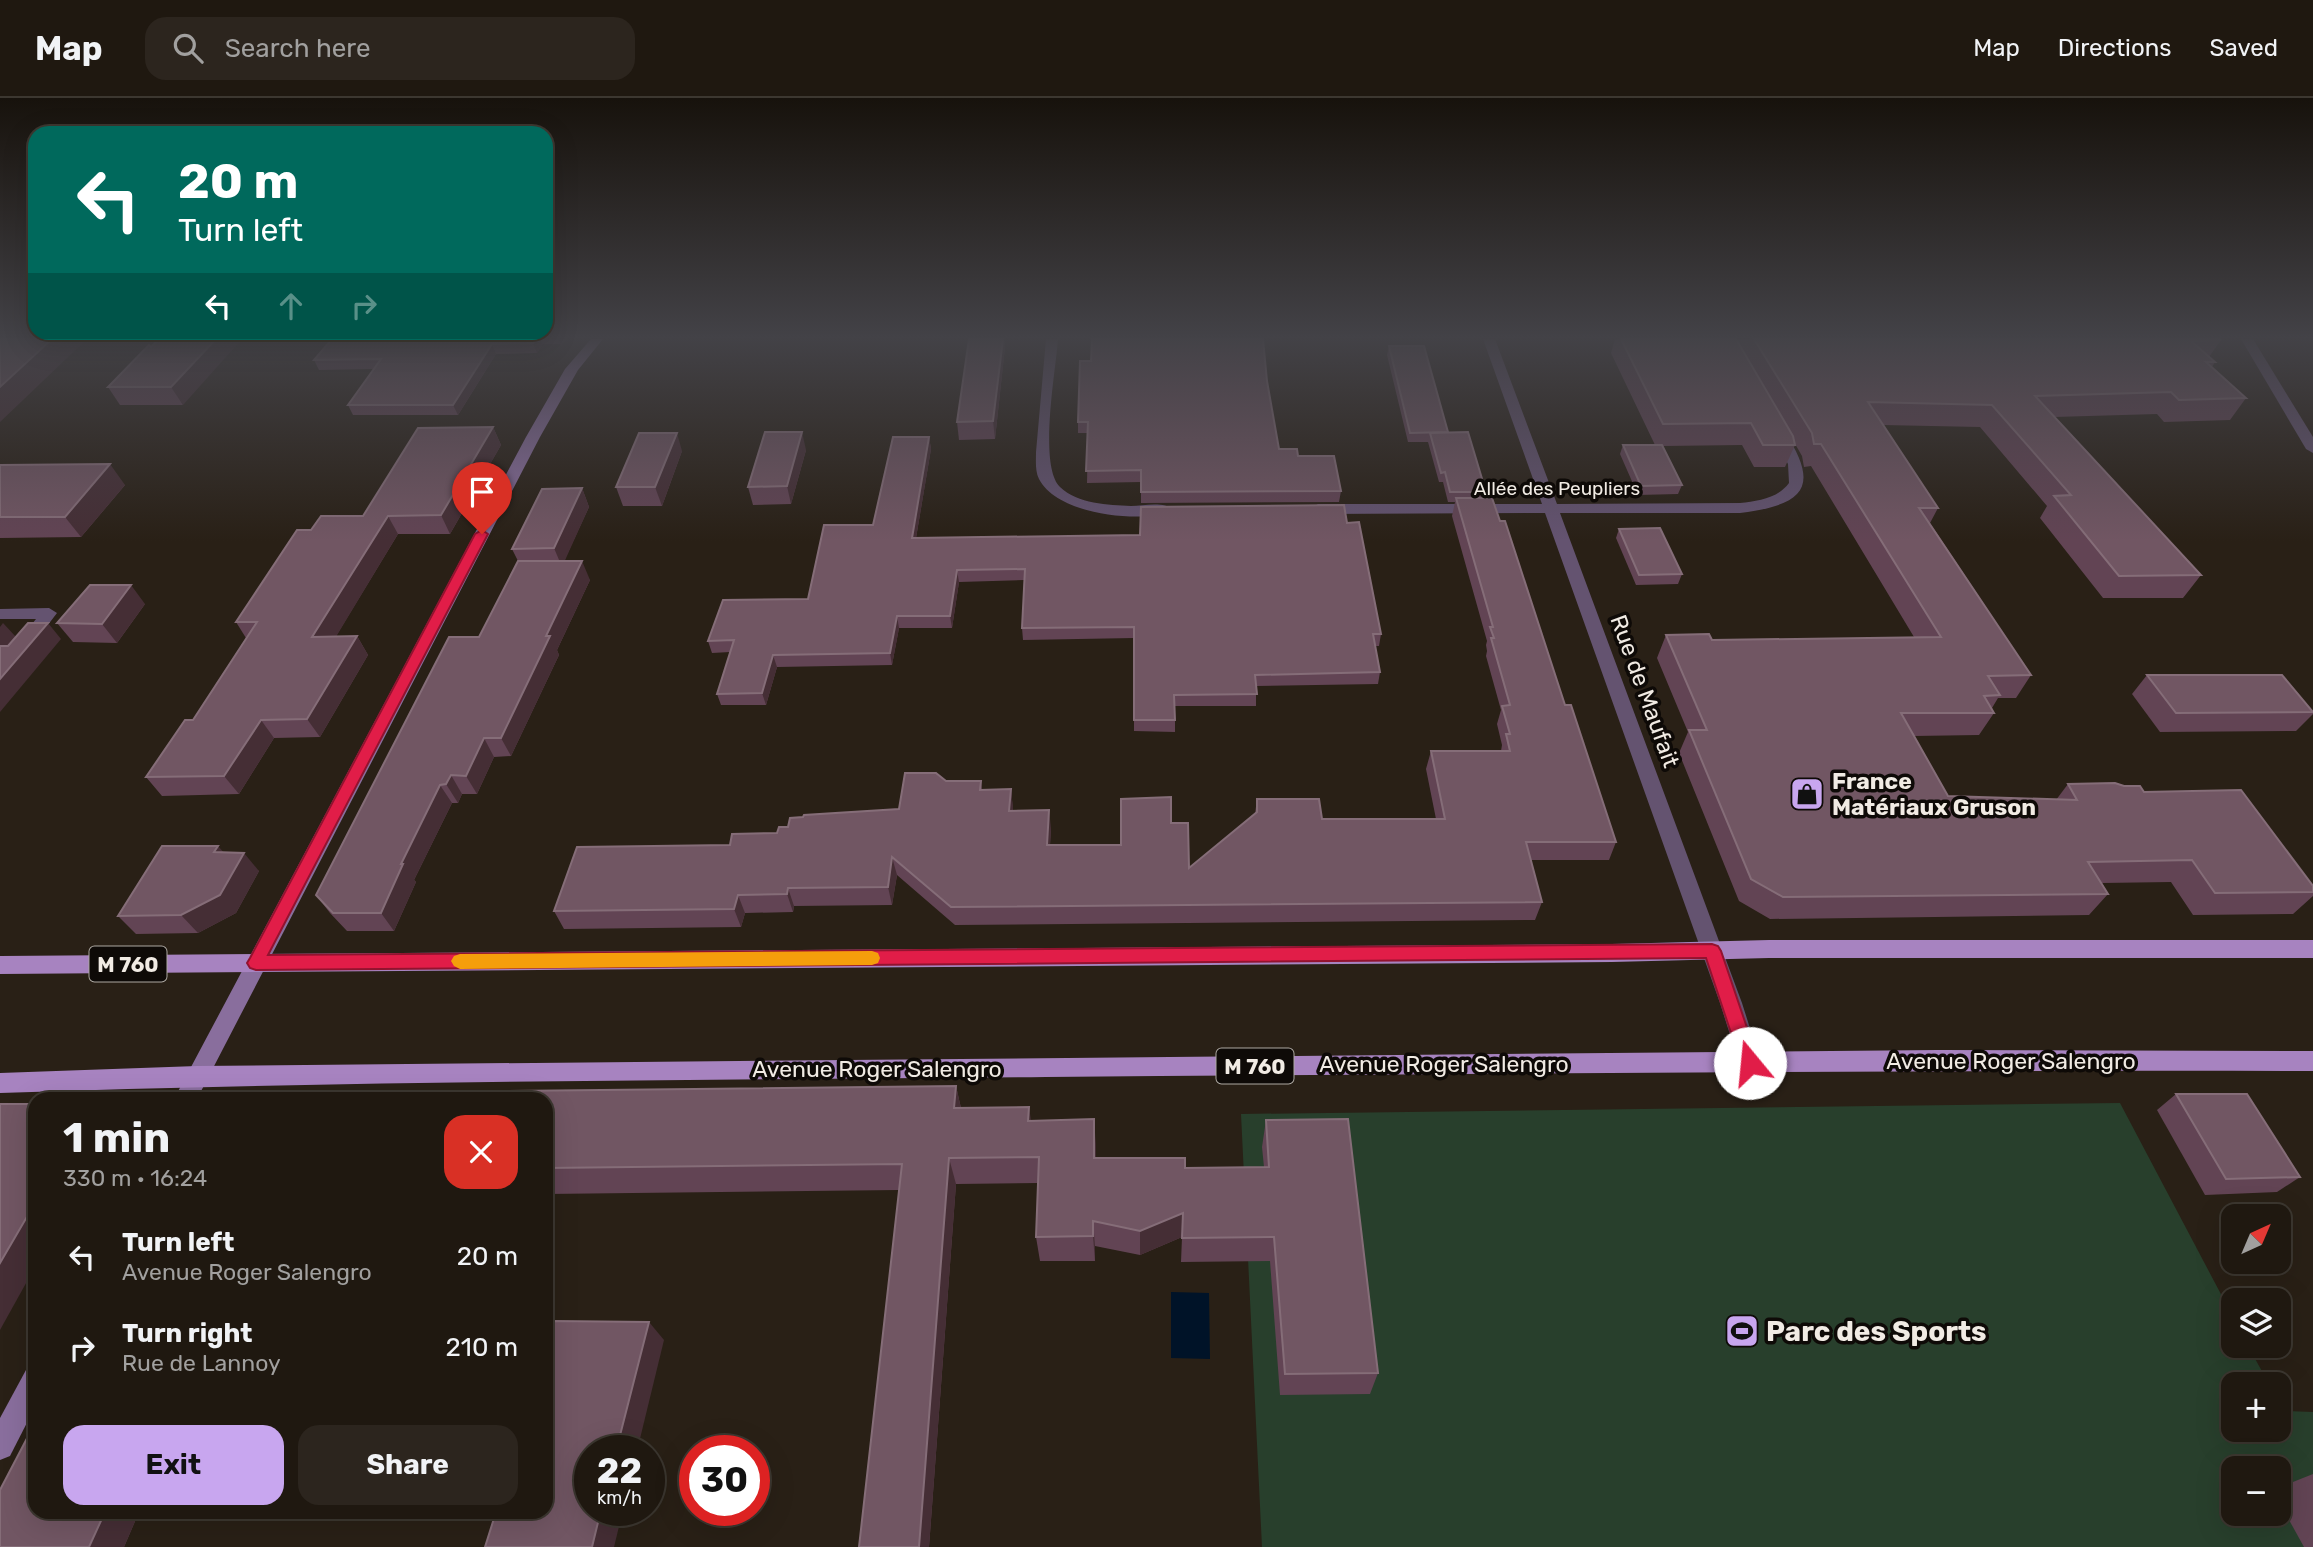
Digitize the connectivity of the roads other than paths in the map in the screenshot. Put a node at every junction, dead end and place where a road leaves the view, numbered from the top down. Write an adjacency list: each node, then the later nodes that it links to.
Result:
1 (550, 407): 14 (main road)
2 (1046, 407): 9 (street)
3 (1514, 407): 7 (street, Rue de Maufait)
4 (2288, 407): 6 (street)
5 (1772, 422): 7 (street, Allée des Peupliers)
6 (2313, 449)
7 (1550, 507): 8 (street, Allée des Peupliers); 13 (street, Rue de Maufait)
8 (1301, 509)
9 (1177, 510)
10 (0, 614): 11 (street)
11 (16, 655)
12 (2313, 949): 13 (main road, M 760)
13 (1712, 951): 14 (main road, M 760); 17 (street, Rue de Maufait)
14 (256, 963): 15 (main road, M 760); 18 (main road)
15 (0, 965)
16 (2313, 1061): 17 (main road, Avenue Roger Salengro / M 760)
17 (1750, 1063): 18 (main road, Avenue Roger Salengro / M 760)
18 (197, 1076): 19 (main road, M 760); 20 (main road)
19 (0, 1083)
20 (189, 1092)
21 (28, 1392): 22 (main road)
22 (0, 1446)

